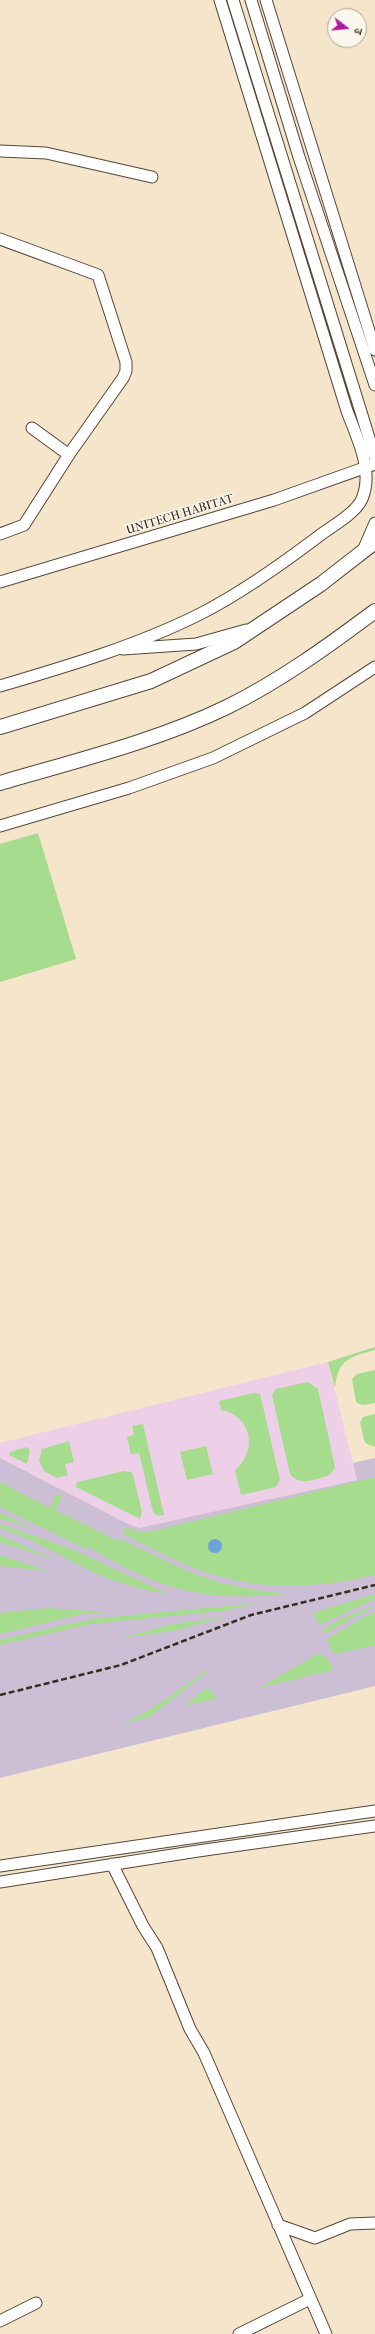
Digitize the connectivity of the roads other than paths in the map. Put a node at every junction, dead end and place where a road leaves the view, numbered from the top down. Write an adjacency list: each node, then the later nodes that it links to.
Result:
1 (220, 0): 14 (street)
2 (234, 0): 11 (street)
3 (250, 0): 8 (street)
4 (266, 0): 7 (street)
5 (0, 150): 6 (street)
6 (152, 176)
7 (331, 207): 8 (street); 10 (street)
8 (317, 211): 12 (street)
9 (0, 239): 16 (street)
10 (375, 350)
11 (348, 368): 14 (street); 17 (street)
12 (373, 372): 13 (street)
13 (375, 384)
14 (347, 412): 18 (street)
15 (32, 428): 16 (street)
16 (69, 455): 21 (street)
17 (375, 456)
18 (370, 466): 19 (street); 24 (street, UNITECH HABITAT)
19 (370, 492): 27 (street)
20 (375, 523): 23 (street)
21 (0, 534)
22 (375, 542): 23 (main road)
23 (361, 553): 26 (main road)
24 (0, 582)
25 (375, 611): 31 (main road)
26 (257, 627): 27 (street); 30 (main road)
27 (114, 650): 29 (street)
28 (375, 667): 32 (street)
29 (0, 686)
30 (0, 727)
31 (0, 784)
32 (0, 826)
33 (375, 1811): 36 (street)
34 (375, 1826): 35 (street)
35 (112, 1864): 37 (street); 39 (street)
36 (0, 1866)
37 (0, 1882)
38 (375, 2223): 39 (street)
39 (278, 2225): 40 (street)
40 (310, 2299): 43 (street); 44 (street)
41 (36, 2303): 42 (street)
42 (0, 2321)
43 (239, 2334)
44 (326, 2334)

